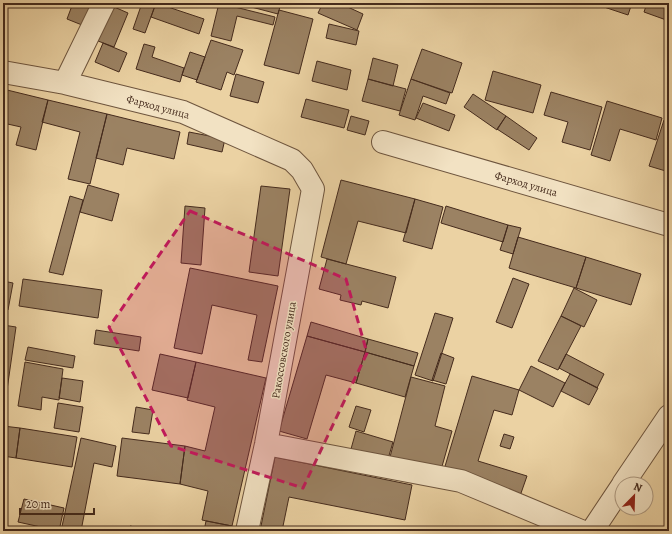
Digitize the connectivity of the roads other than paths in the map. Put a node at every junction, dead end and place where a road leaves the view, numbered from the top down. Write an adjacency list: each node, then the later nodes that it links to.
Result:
1 (104, 3): 3 (street)
2 (3, 72): 3 (street, Фарход улица)
3 (65, 83): 5 (street, Фарход улица)
4 (383, 142): 6 (street, Фарход улица)
5 (302, 170): 8 (street, Ракоссовского улица)
6 (669, 226)
7 (669, 416): 9 (street)
8 (266, 444): 11 (street, Ракоссовского улица); 12 (street)
9 (629, 476)
10 (614, 498): 13 (street)
11 (247, 531)
12 (580, 531)
13 (592, 531)

